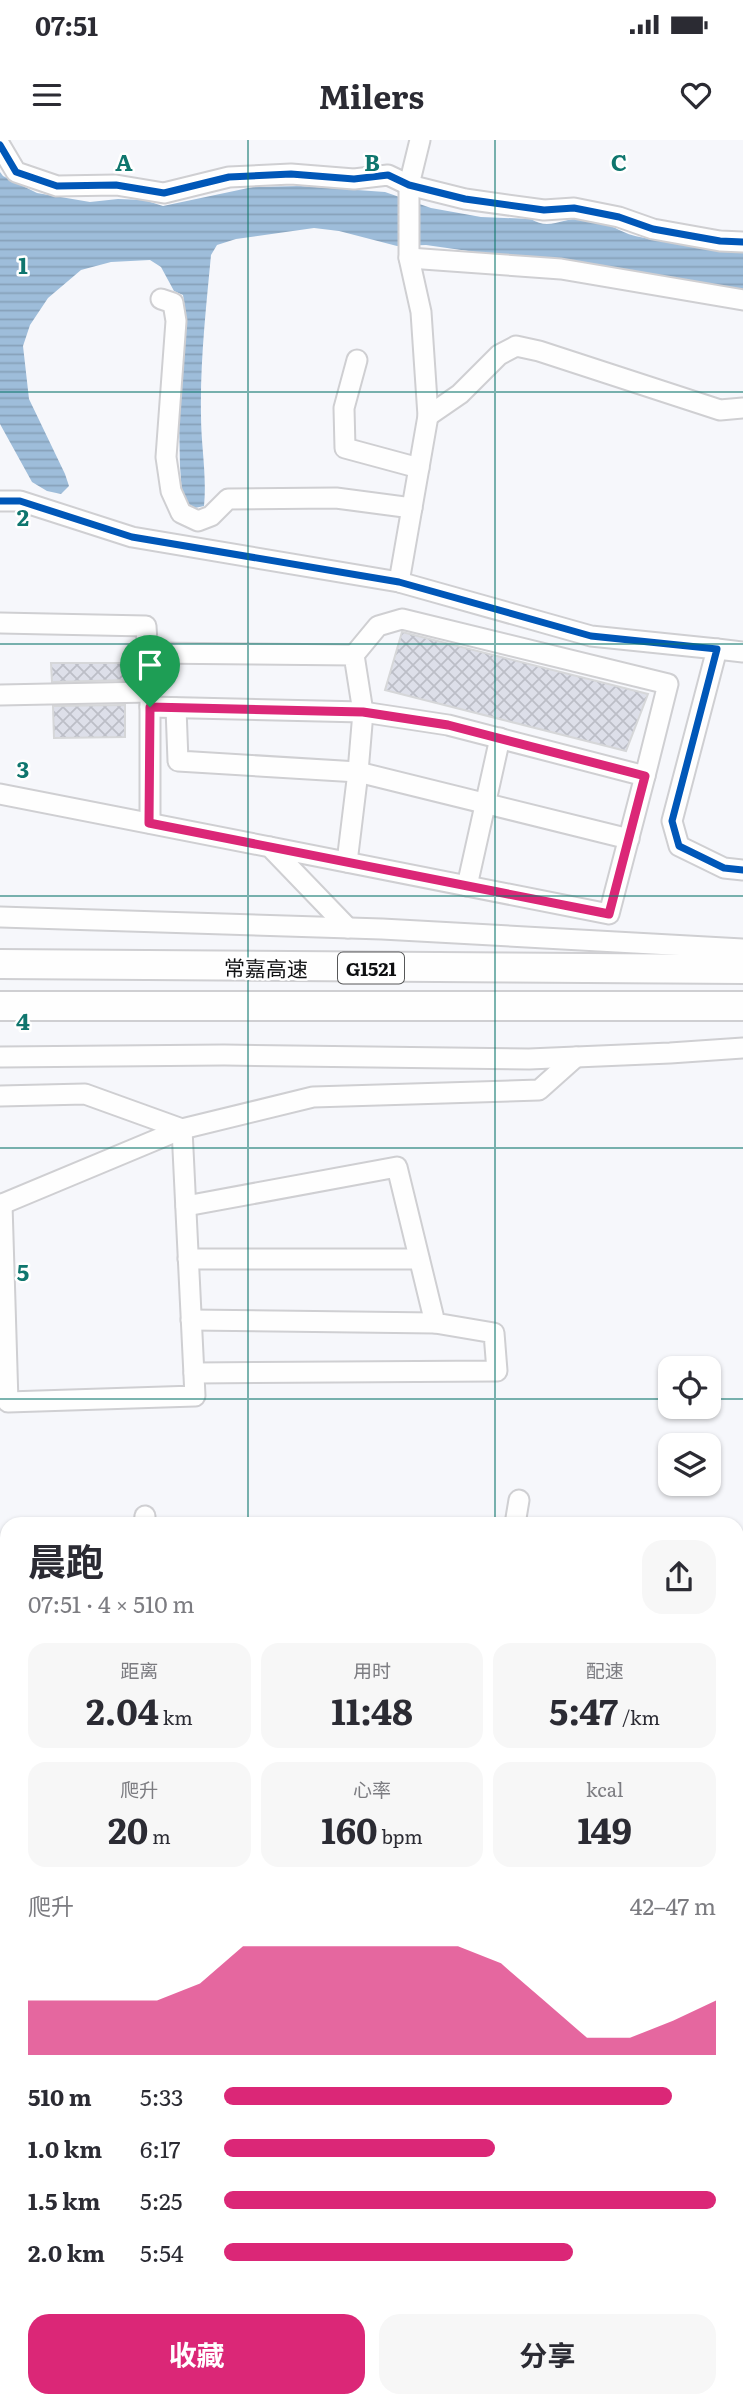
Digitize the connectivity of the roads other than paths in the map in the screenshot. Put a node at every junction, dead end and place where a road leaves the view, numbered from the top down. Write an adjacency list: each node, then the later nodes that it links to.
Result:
1 (421, 140): 3 (street)
2 (0, 145): 3 (street)
3 (409, 185): 4 (street); 5 (street)
4 (743, 242)
5 (409, 258): 7 (street); 10 (street)
6 (161, 299): 13 (street)
7 (743, 300)
8 (356, 360): 11 (street)
9 (743, 408): 10 (street)
10 (428, 416): 11 (street)
11 (419, 468): 13 (street)
12 (0, 501): 14 (street)
13 (412, 508): 14 (street)
14 (399, 582): 16 (street)
15 (0, 623): 18 (street)
16 (717, 649): 17 (street); 32 (street)
17 (743, 652)
18 (147, 653): 19 (street); 21 (street)
19 (354, 655): 23 (street); 26 (street)
20 (0, 695): 21 (street)
21 (150, 699): 22 (street); 28 (street)
22 (177, 708): 23 (street); 25 (street)
23 (363, 712): 24 (street); 25 (street)
24 (500, 738): 26 (street); 33 (street)
25 (358, 772): 29 (street); 31 (street)
26 (645, 776): 29 (street)
27 (0, 794): 28 (street)
28 (149, 823): 30 (street)
29 (629, 839): 33 (street)
30 (270, 847): 31 (street); 35 (street)
31 (347, 862): 33 (street)
32 (743, 870)
33 (467, 886)
34 (0, 917): 35 (street)
35 (348, 928): 36 (street)
36 (743, 949)
37 (0, 964): 38 (highway, 常嘉高速 / G1521)
38 (743, 969)
39 (0, 1006): 40 (highway, 常嘉高速 / G1521)
40 (743, 1006)
41 (743, 1048): 43 (street)
42 (0, 1057): 43 (street)
43 (576, 1057): 45 (street)
44 (0, 1096): 45 (street)
45 (181, 1129): 46 (street); 47 (street)
46 (1, 1204): 52 (street)
47 (186, 1206): 48 (street); 49 (street)
48 (188, 1259): 49 (street); 50 (street)
49 (419, 1259): 51 (street)
50 (191, 1320): 51 (street); 52 (street)
51 (435, 1323): 52 (street)
52 (194, 1373)
53 (519, 1500): 54 (street)
54 (516, 1517)

